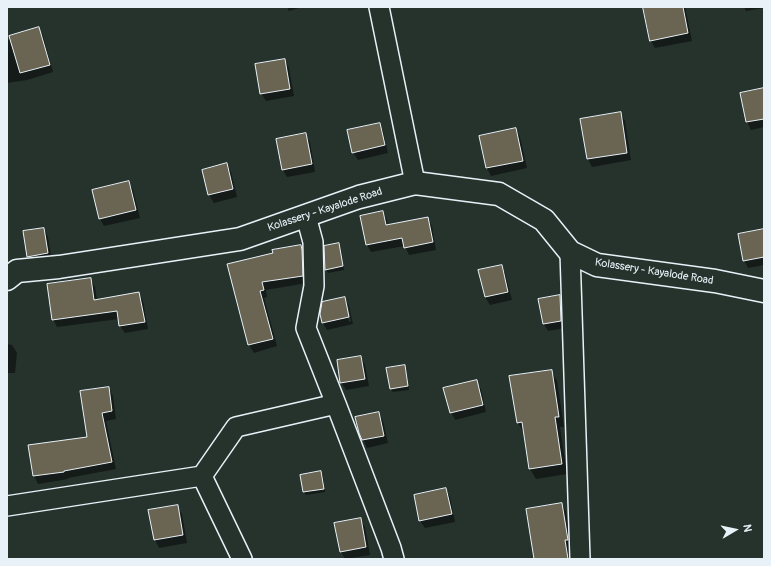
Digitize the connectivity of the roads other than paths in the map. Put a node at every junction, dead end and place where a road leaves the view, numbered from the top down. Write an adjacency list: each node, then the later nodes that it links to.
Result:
1 (379, 7): 2 (street)
2 (415, 182): 3 (main road, Kolassery - Kayalode Road); 4 (main road, Kolassery - Kayalode Road)
3 (306, 216): 5 (main road, Kolassery - Kayalode Road); 7 (street)
4 (570, 252): 6 (main road, Kolassery - Kayalode Road); 12 (street)
5 (7, 279)
6 (764, 291)
7 (336, 404): 8 (street); 11 (street)
8 (202, 476): 9 (street); 10 (street)
9 (7, 506)
10 (242, 559)
11 (394, 559)
12 (580, 559)

